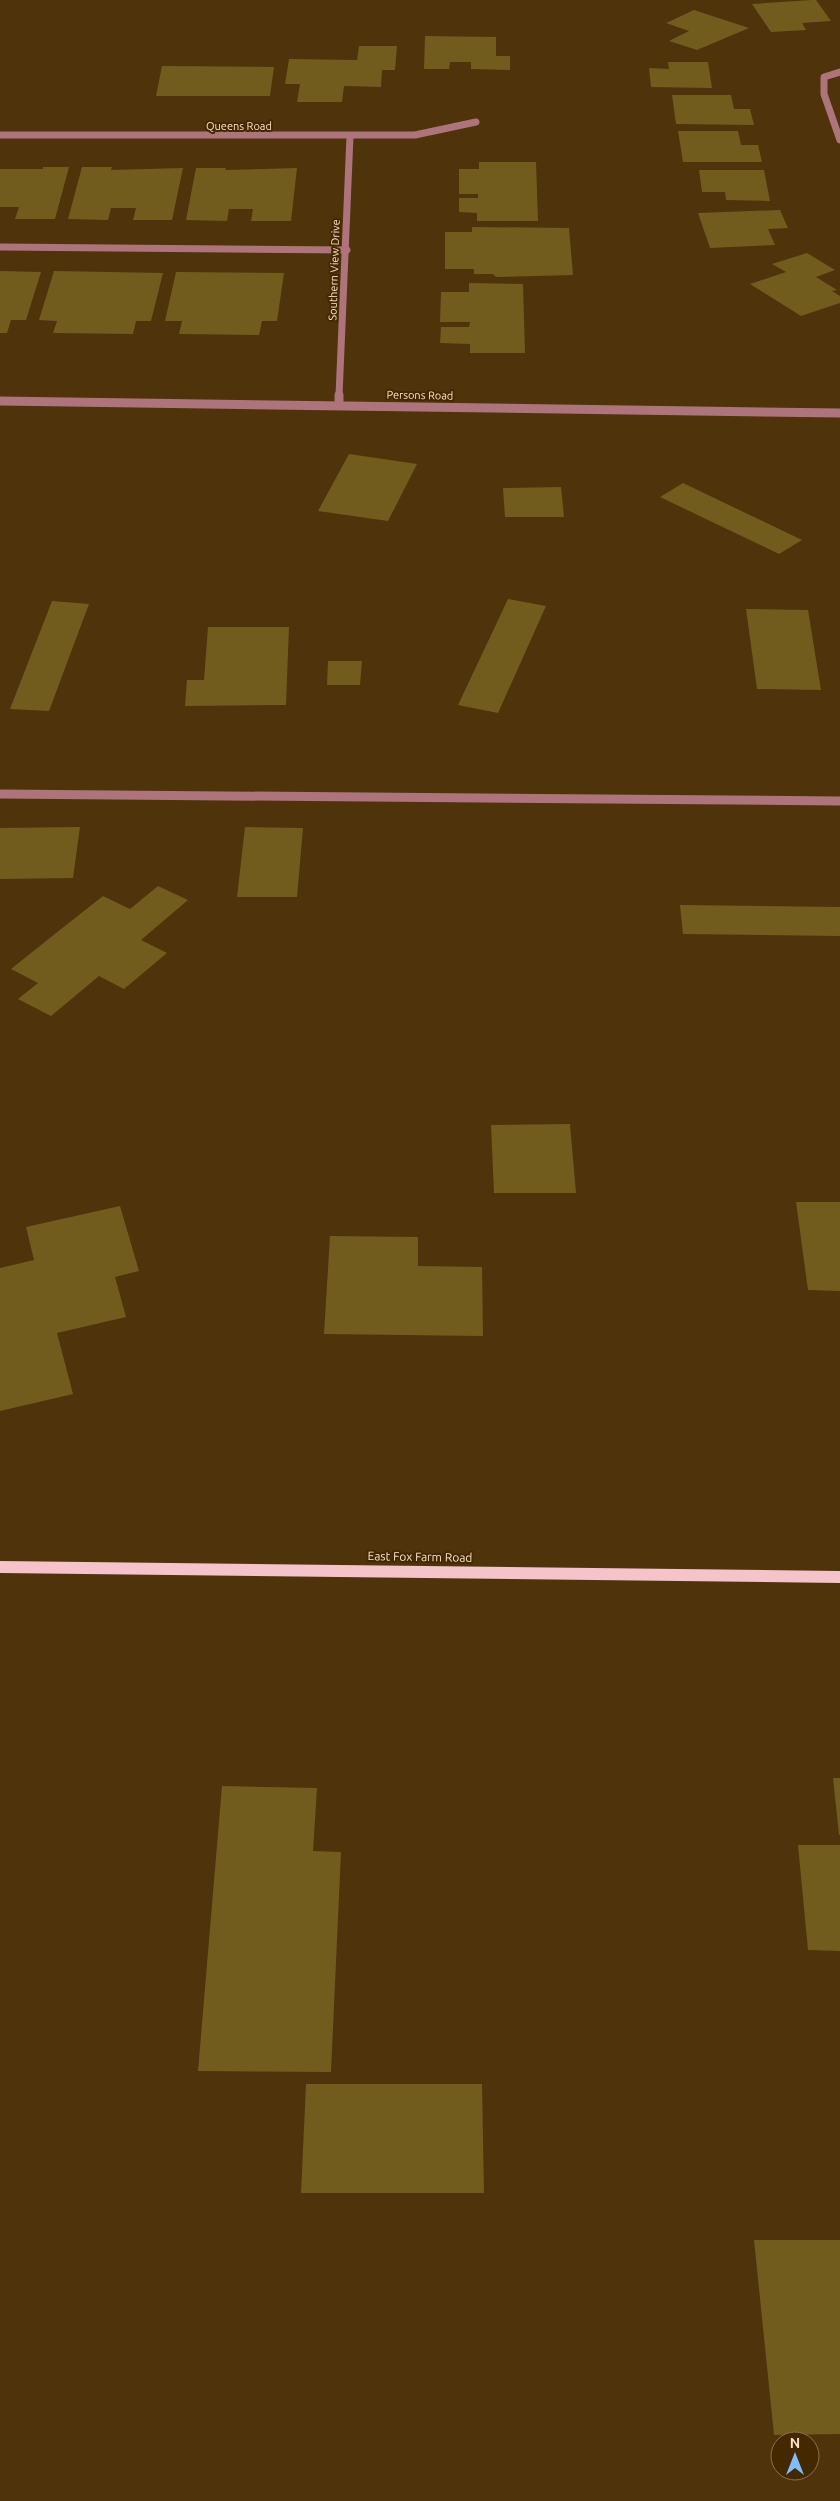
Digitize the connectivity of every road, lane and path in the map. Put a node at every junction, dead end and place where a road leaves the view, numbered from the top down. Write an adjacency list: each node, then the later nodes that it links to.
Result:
1 (840, 72): 5 (street)
2 (476, 122): 4 (street, Queens Road)
3 (0, 135): 4 (street, Queens Road)
4 (350, 136): 7 (street, Southern View Drive)
5 (840, 140)
6 (0, 247): 7 (street)
7 (346, 250): 9 (street, Southern View Drive)
8 (0, 401): 9 (street, Persons Road)
9 (339, 404): 10 (street, Persons Road)
10 (840, 412)
11 (0, 794): 12 (street)
12 (840, 801)
13 (0, 1567): 14 (main road, East Fox Farm Road)
14 (840, 1577)

